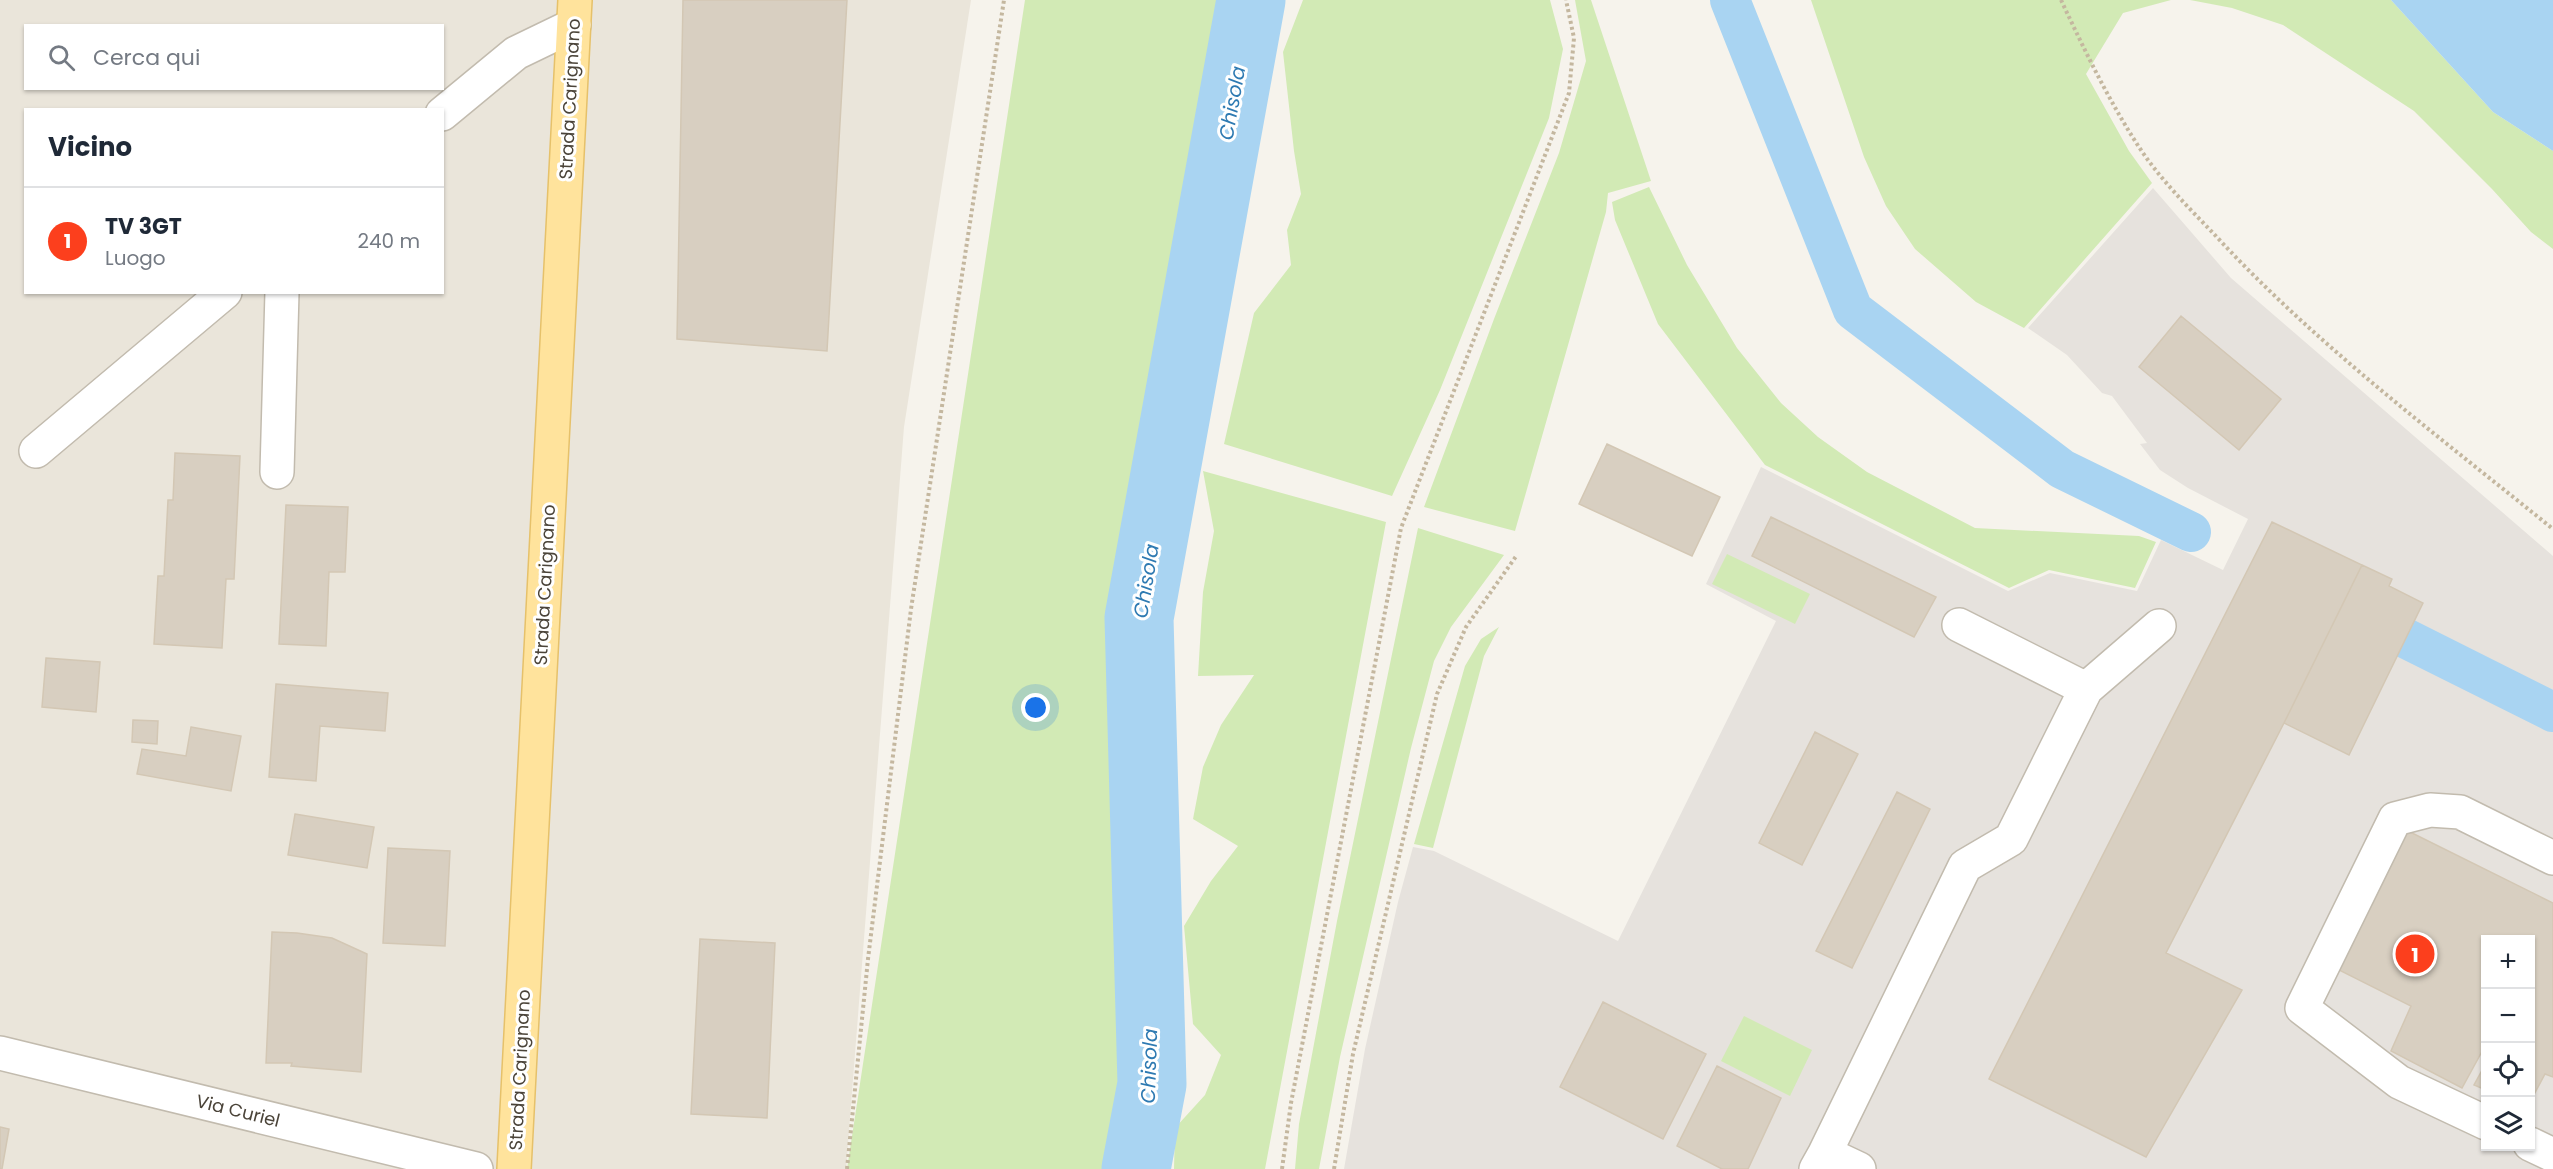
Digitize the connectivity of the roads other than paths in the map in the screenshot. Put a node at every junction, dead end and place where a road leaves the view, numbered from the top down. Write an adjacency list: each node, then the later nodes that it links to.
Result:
1 (574, 12): 2 (street); 15 (main road, Strada Carignano)
2 (444, 112)
3 (223, 294): 5 (street)
4 (282, 294): 6 (street)
5 (36, 451)
6 (277, 472)
7 (1959, 625): 9 (street)
8 (2159, 626): 9 (street)
9 (2086, 689): 13 (street)
10 (2553, 858): 12 (street)
11 (0, 1053): 14 (street, Via Curiel)
12 (2481, 1121)
13 (1820, 1161): 16 (street)
14 (476, 1169)
15 (514, 1169)
16 (1859, 1169)

